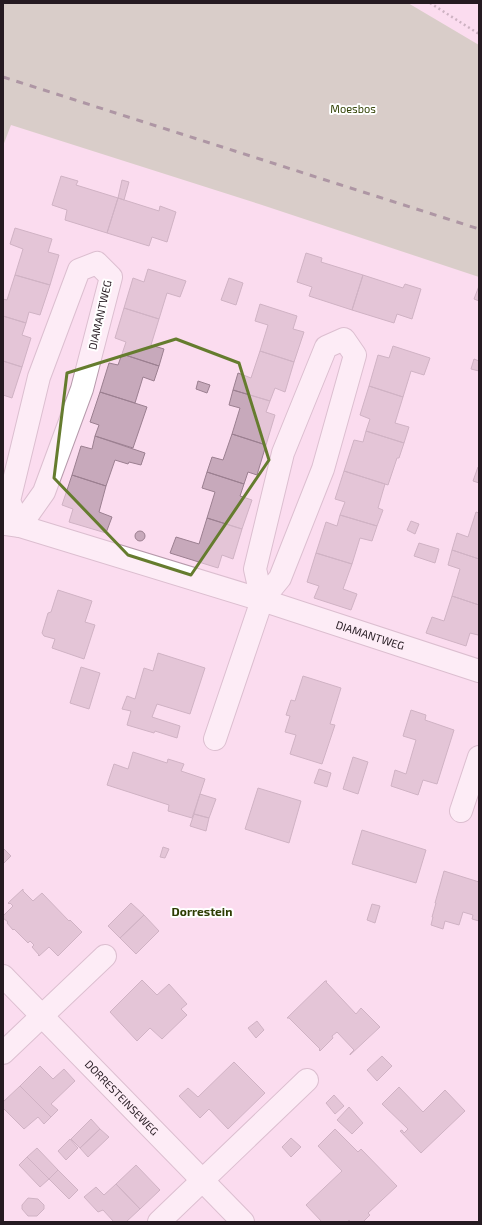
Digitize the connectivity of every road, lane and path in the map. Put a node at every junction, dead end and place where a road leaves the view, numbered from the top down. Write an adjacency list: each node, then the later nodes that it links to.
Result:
1 (430, 3): 2 (path)
2 (479, 34)
3 (12, 525): 3 (street, DIAMANTWEG); 4 (street, DIAMANTWEG)
4 (262, 600): 4 (street); 5 (street, DIAMANTWEG); 6 (street)
5 (479, 670)
6 (215, 739)
7 (479, 757): 8 (street)
8 (461, 812)
9 (106, 956): 11 (street)
10 (3, 976): 11 (street, DORRESTEINSEWEG)
11 (42, 1016): 12 (street); 14 (street, DORRESTEINSEWEG)
12 (3, 1052)
13 (307, 1080): 14 (street)
14 (202, 1180): 15 (street); 16 (street, DORRESTEINSEWEG)
15 (159, 1222)
16 (243, 1222)

